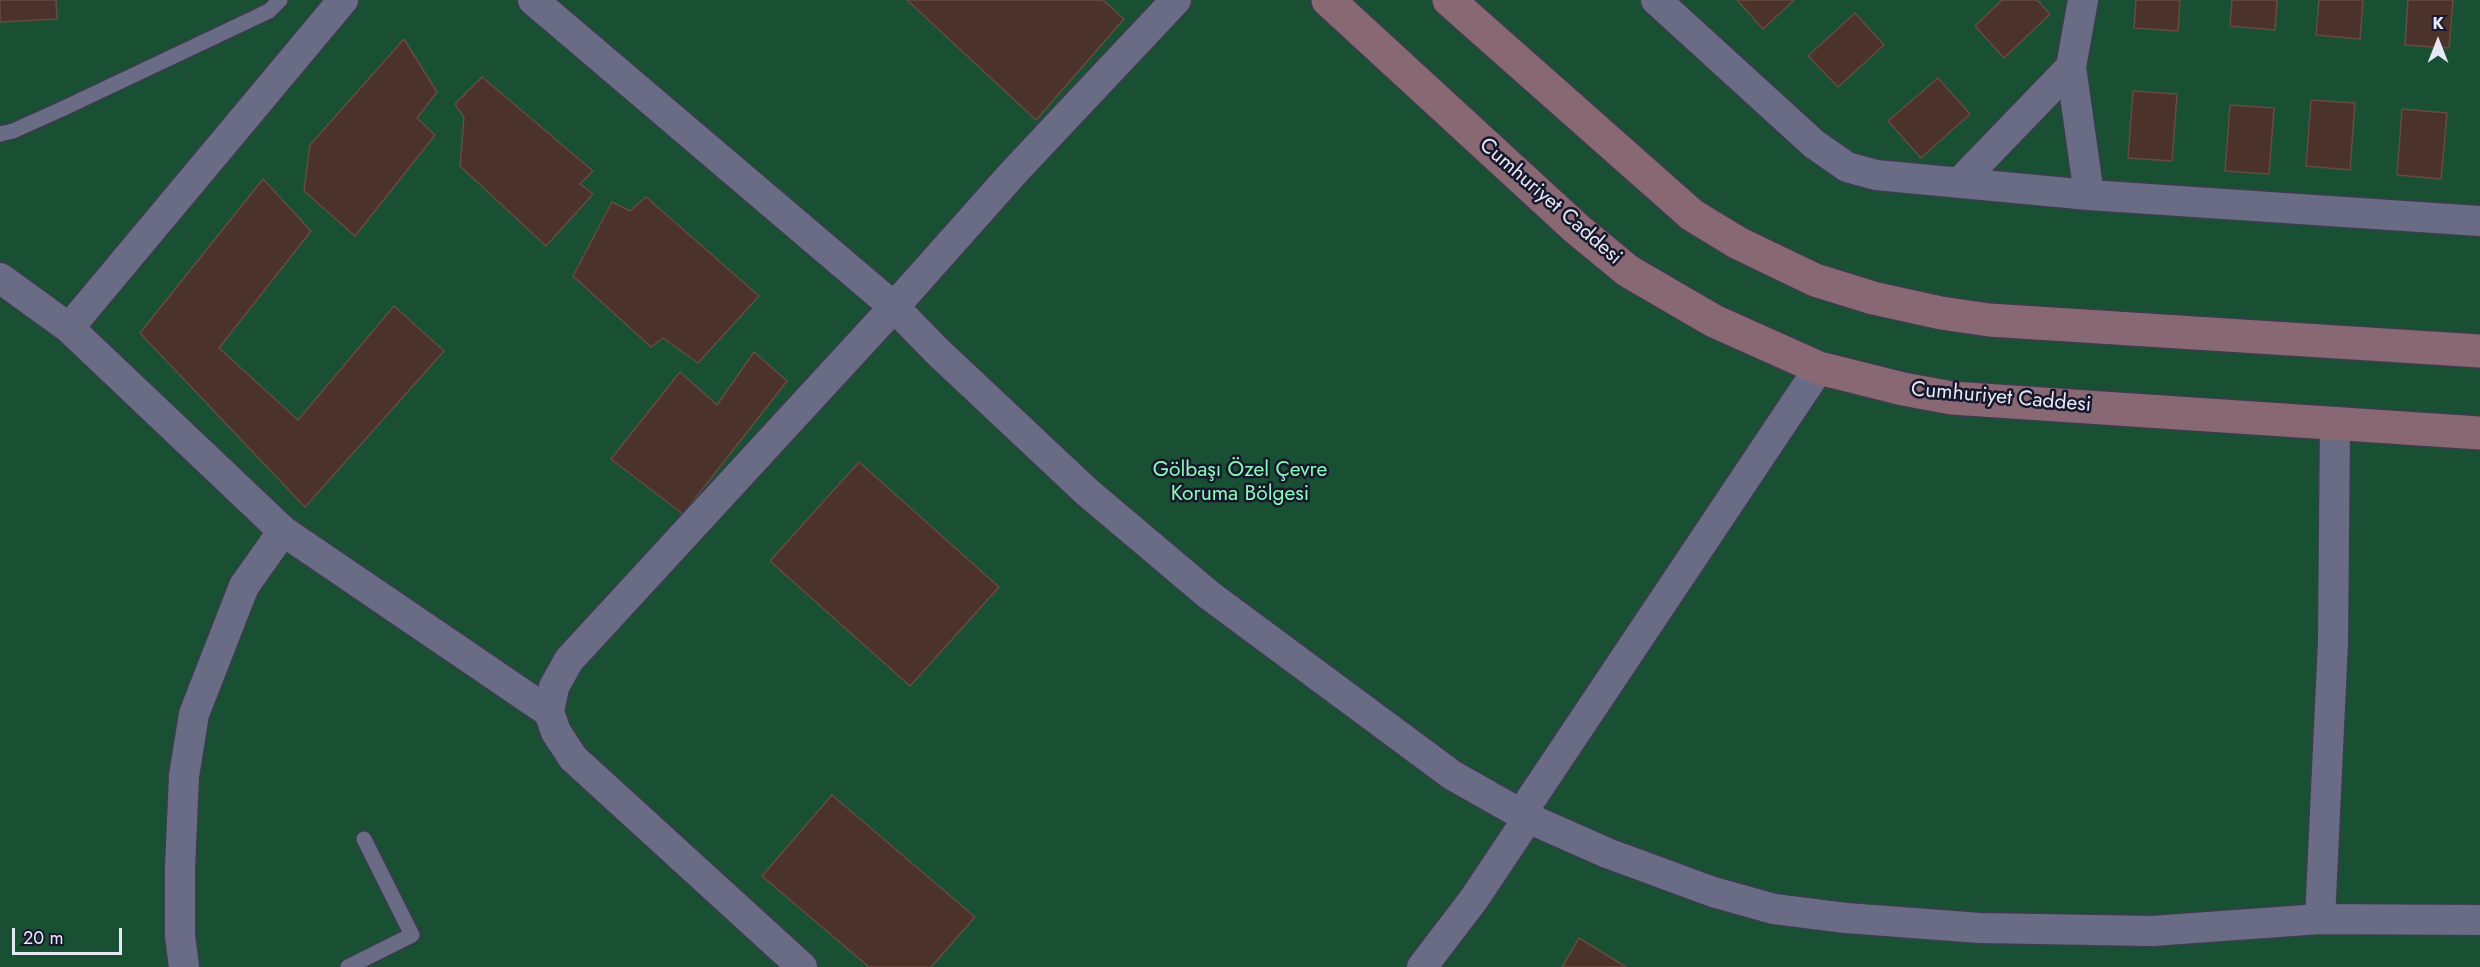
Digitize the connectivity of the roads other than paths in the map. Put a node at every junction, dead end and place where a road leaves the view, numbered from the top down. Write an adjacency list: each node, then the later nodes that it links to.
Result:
1 (280, 0): 10 (lane)
2 (343, 0): 16 (street)
3 (533, 0): 15 (street)
4 (1176, 0): 15 (street)
5 (1328, 0): 18 (main road, Cumhuriyet Caddesi)
6 (1449, 0): 17 (main road)
7 (1656, 0): 11 (street)
8 (2083, 0): 9 (street)
9 (2071, 67): 11 (street); 12 (street)
10 (0, 134)
11 (1960, 182): 12 (street)
12 (2089, 195): 13 (street)
13 (2480, 221)
14 (0, 278): 16 (street)
15 (894, 307): 22 (street); 23 (street)
16 (69, 328): 21 (street)
17 (2480, 351)
18 (1819, 368): 19 (main road, Cumhuriyet Caddesi); 23 (street)
19 (2335, 423): 20 (main road, Cumhuriyet Caddesi); 25 (street)
20 (2480, 433)
21 (283, 531): 22 (street); 27 (street)
22 (549, 712): 29 (street)
23 (1524, 816): 25 (street); 30 (street)
24 (364, 839): 28 (lane)
25 (2320, 919): 26 (street)
26 (2480, 920)
27 (184, 967)
28 (348, 967)
29 (802, 967)
30 (1422, 967)

